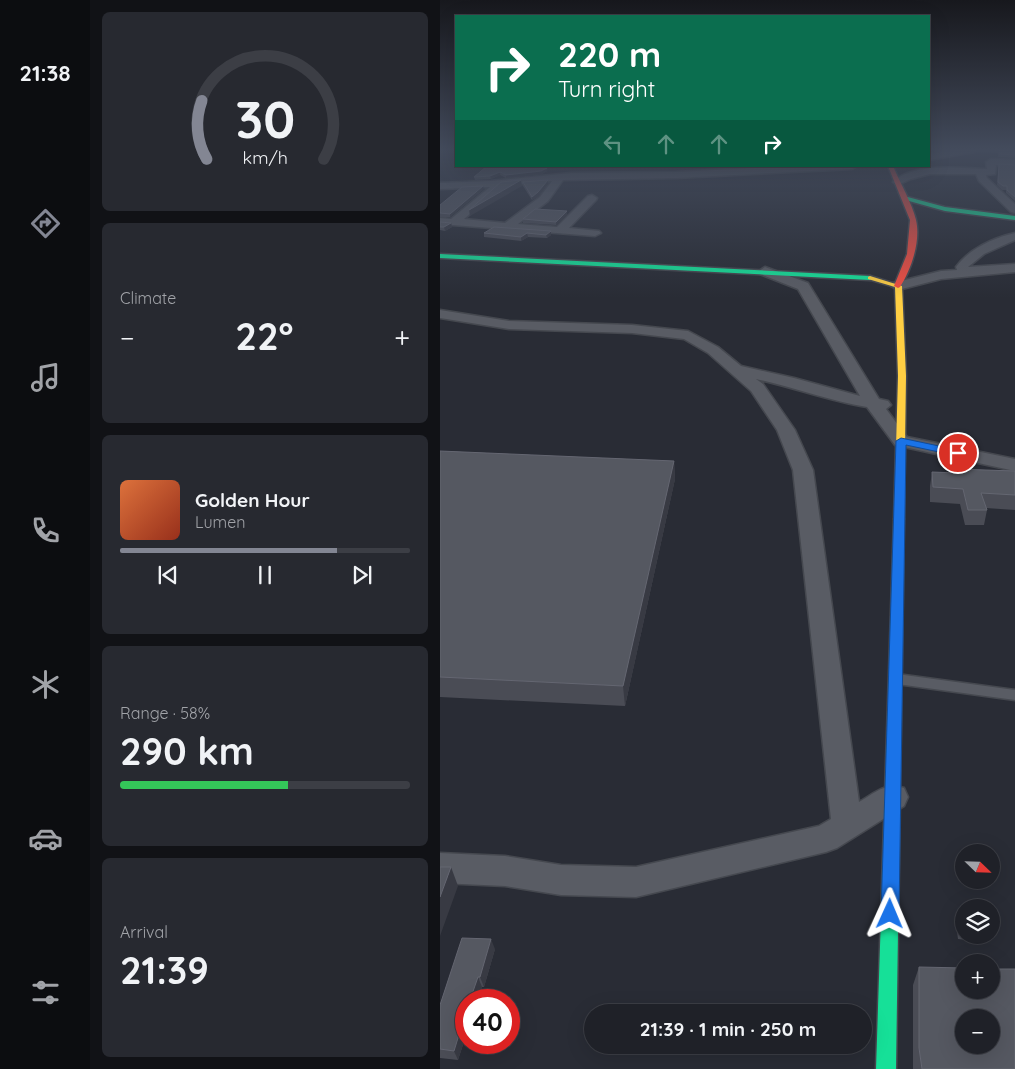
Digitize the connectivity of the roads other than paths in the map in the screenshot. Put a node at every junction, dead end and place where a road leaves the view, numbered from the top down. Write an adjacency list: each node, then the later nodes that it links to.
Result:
1 (904, 198): 19 (street)
2 (481, 199): 10 (street)
3 (543, 199): 11 (street)
4 (591, 199): 12 (street)
5 (906, 199): 8 (street)
6 (1003, 199): 7 (street)
7 (1015, 210)
8 (1015, 218)
9 (440, 221): 10 (street)
10 (454, 222): 11 (street)
11 (508, 226): 12 (street)
12 (560, 230): 13 (street)
13 (595, 233)
14 (1015, 236): 18 (street)
15 (440, 256): 17 (street)
16 (1015, 268): 18 (street)
17 (764, 271): 19 (street); 22 (street)
18 (965, 273): 19 (street)
19 (898, 286): 23 (street)
20 (440, 314): 21 (street)
21 (734, 369): 22 (street); 29 (street)
22 (874, 405): 23 (street); 24 (street)
23 (902, 407): 24 (street)
24 (901, 441): 25 (street); 26 (street)
25 (1015, 465)
26 (895, 679): 27 (lane); 28 (street)
27 (1015, 695)
28 (892, 797): 29 (street); 31 (street)
29 (847, 824): 30 (street)
30 (440, 868)
31 (886, 1069)

